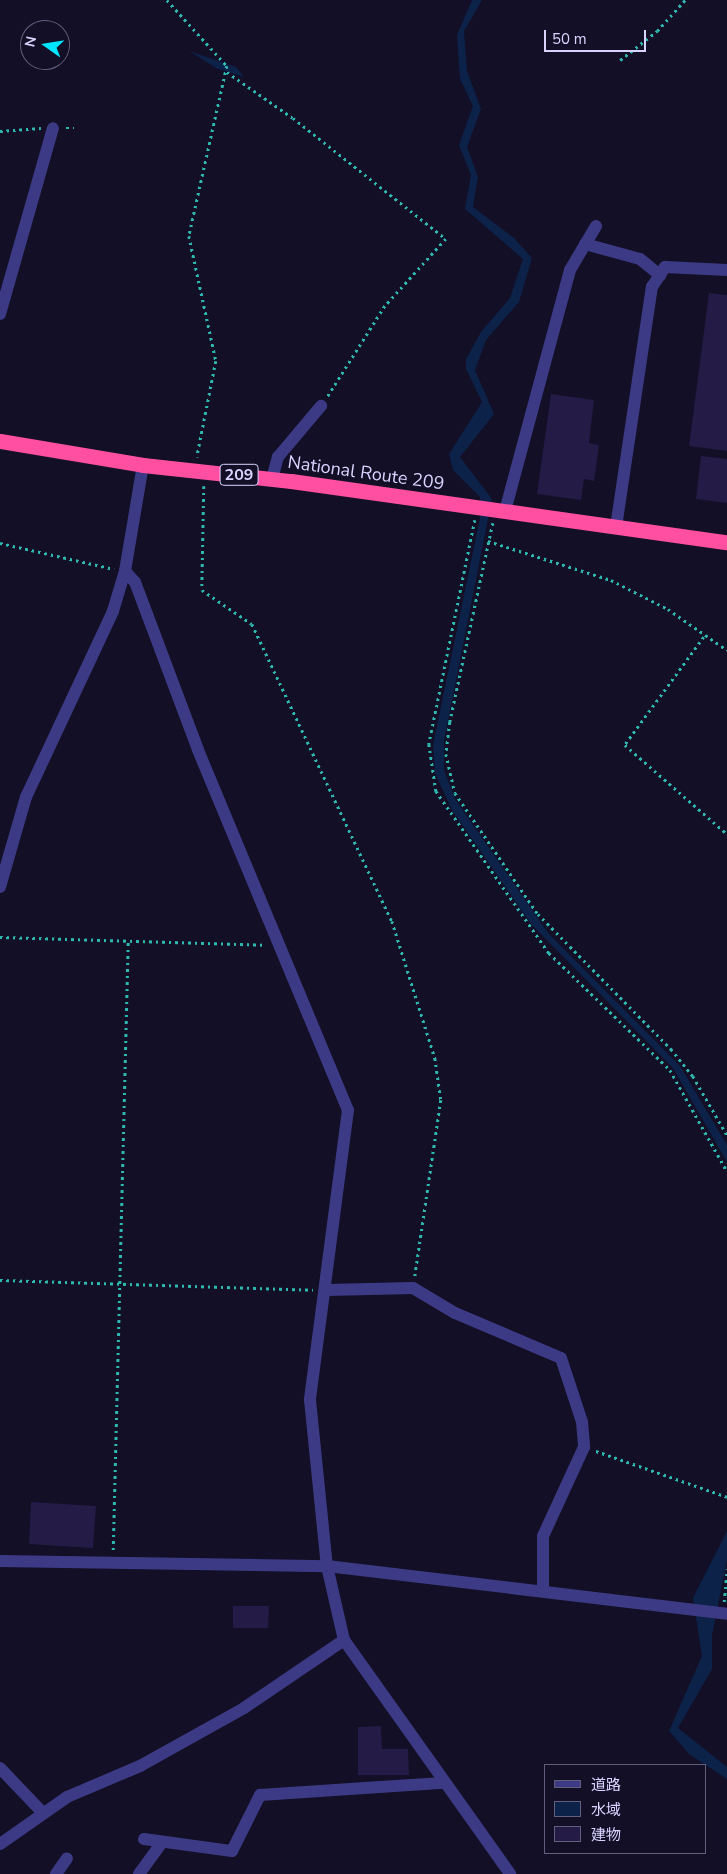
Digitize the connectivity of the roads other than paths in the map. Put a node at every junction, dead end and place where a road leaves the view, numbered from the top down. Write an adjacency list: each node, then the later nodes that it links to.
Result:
1 (53, 128): 6 (street)
2 (596, 226): 3 (street)
3 (585, 244): 5 (street); 11 (street)
4 (727, 270): 5 (street)
5 (660, 275): 12 (street)
6 (0, 314)
7 (321, 406): 10 (street)
8 (0, 442): 9 (highway, National Route 209 / 209)
9 (143, 465): 10 (highway, National Route 209 / 209); 14 (street)
10 (272, 478): 11 (highway, National Route 209 / 209)
11 (500, 510): 12 (highway, National Route 209 / 209)
12 (616, 527): 13 (highway, National Route 209 / 209)
13 (727, 542)
14 (125, 571): 15 (street); 16 (street)
15 (0, 887)
16 (327, 1290): 18 (street); 19 (street)
17 (0, 1561): 18 (street)
18 (327, 1566): 19 (street); 21 (street)
19 (543, 1591): 20 (street)
20 (725, 1614)
21 (344, 1640): 23 (street); 24 (street)
22 (0, 1768): 24 (street)
23 (444, 1783): 26 (street); 31 (street)
24 (42, 1812): 27 (street)
25 (144, 1839): 26 (street)
26 (162, 1842): 30 (street)
27 (0, 1844)
28 (67, 1858): 29 (street)
29 (56, 1874)
30 (139, 1874)
31 (510, 1874)

